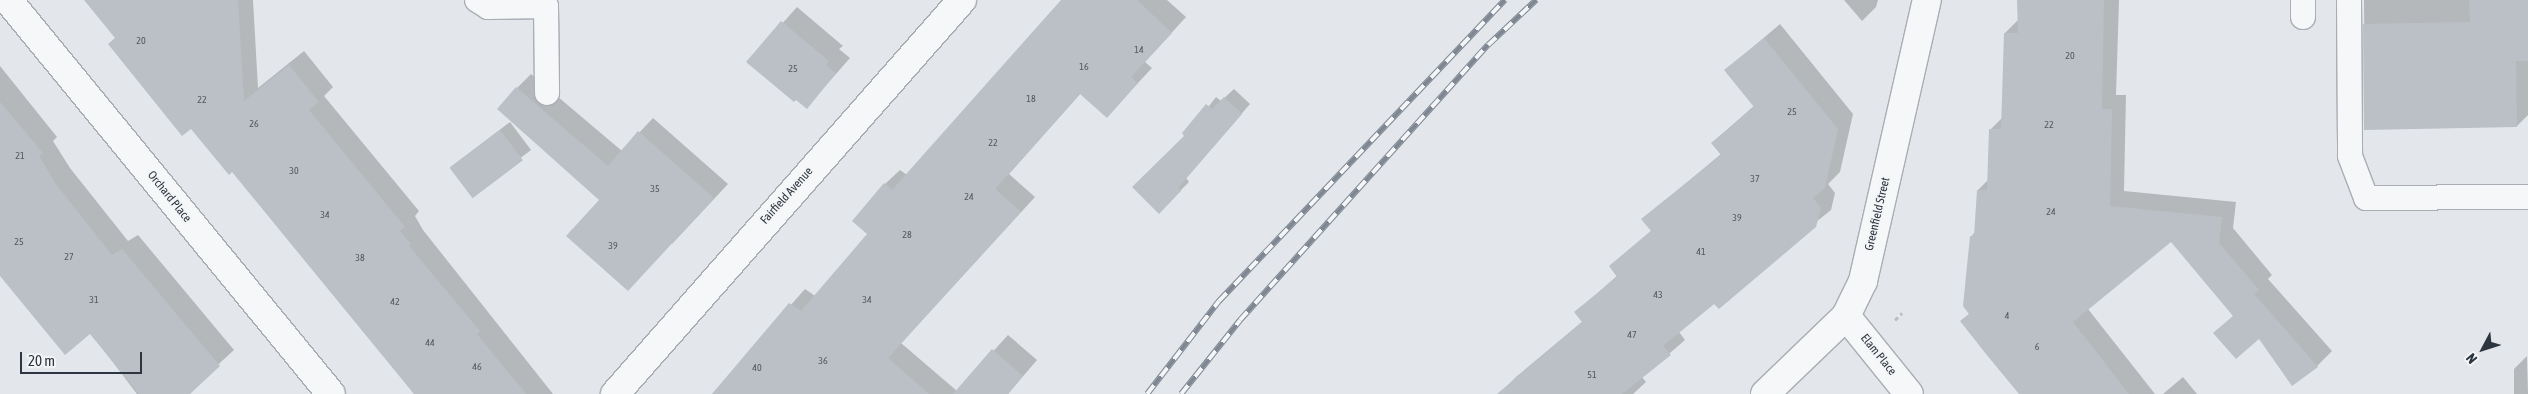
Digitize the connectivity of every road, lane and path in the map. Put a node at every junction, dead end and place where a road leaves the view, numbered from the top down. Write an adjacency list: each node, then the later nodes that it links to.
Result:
1 (8, 0): 9 (street, Orchard Place)
2 (477, 0): 6 (lane)
3 (962, 0): 10 (street, Fairfield Avenue)
4 (1927, 0): 8 (street, Greenfield Street)
5 (2349, 0): 7 (lane)
6 (547, 93)
7 (2528, 197)
8 (1846, 316): 11 (street, Greenfield Street); 12 (street, Elam Place)
9 (331, 394)
10 (615, 394)
11 (1765, 394)
12 (1909, 394)

